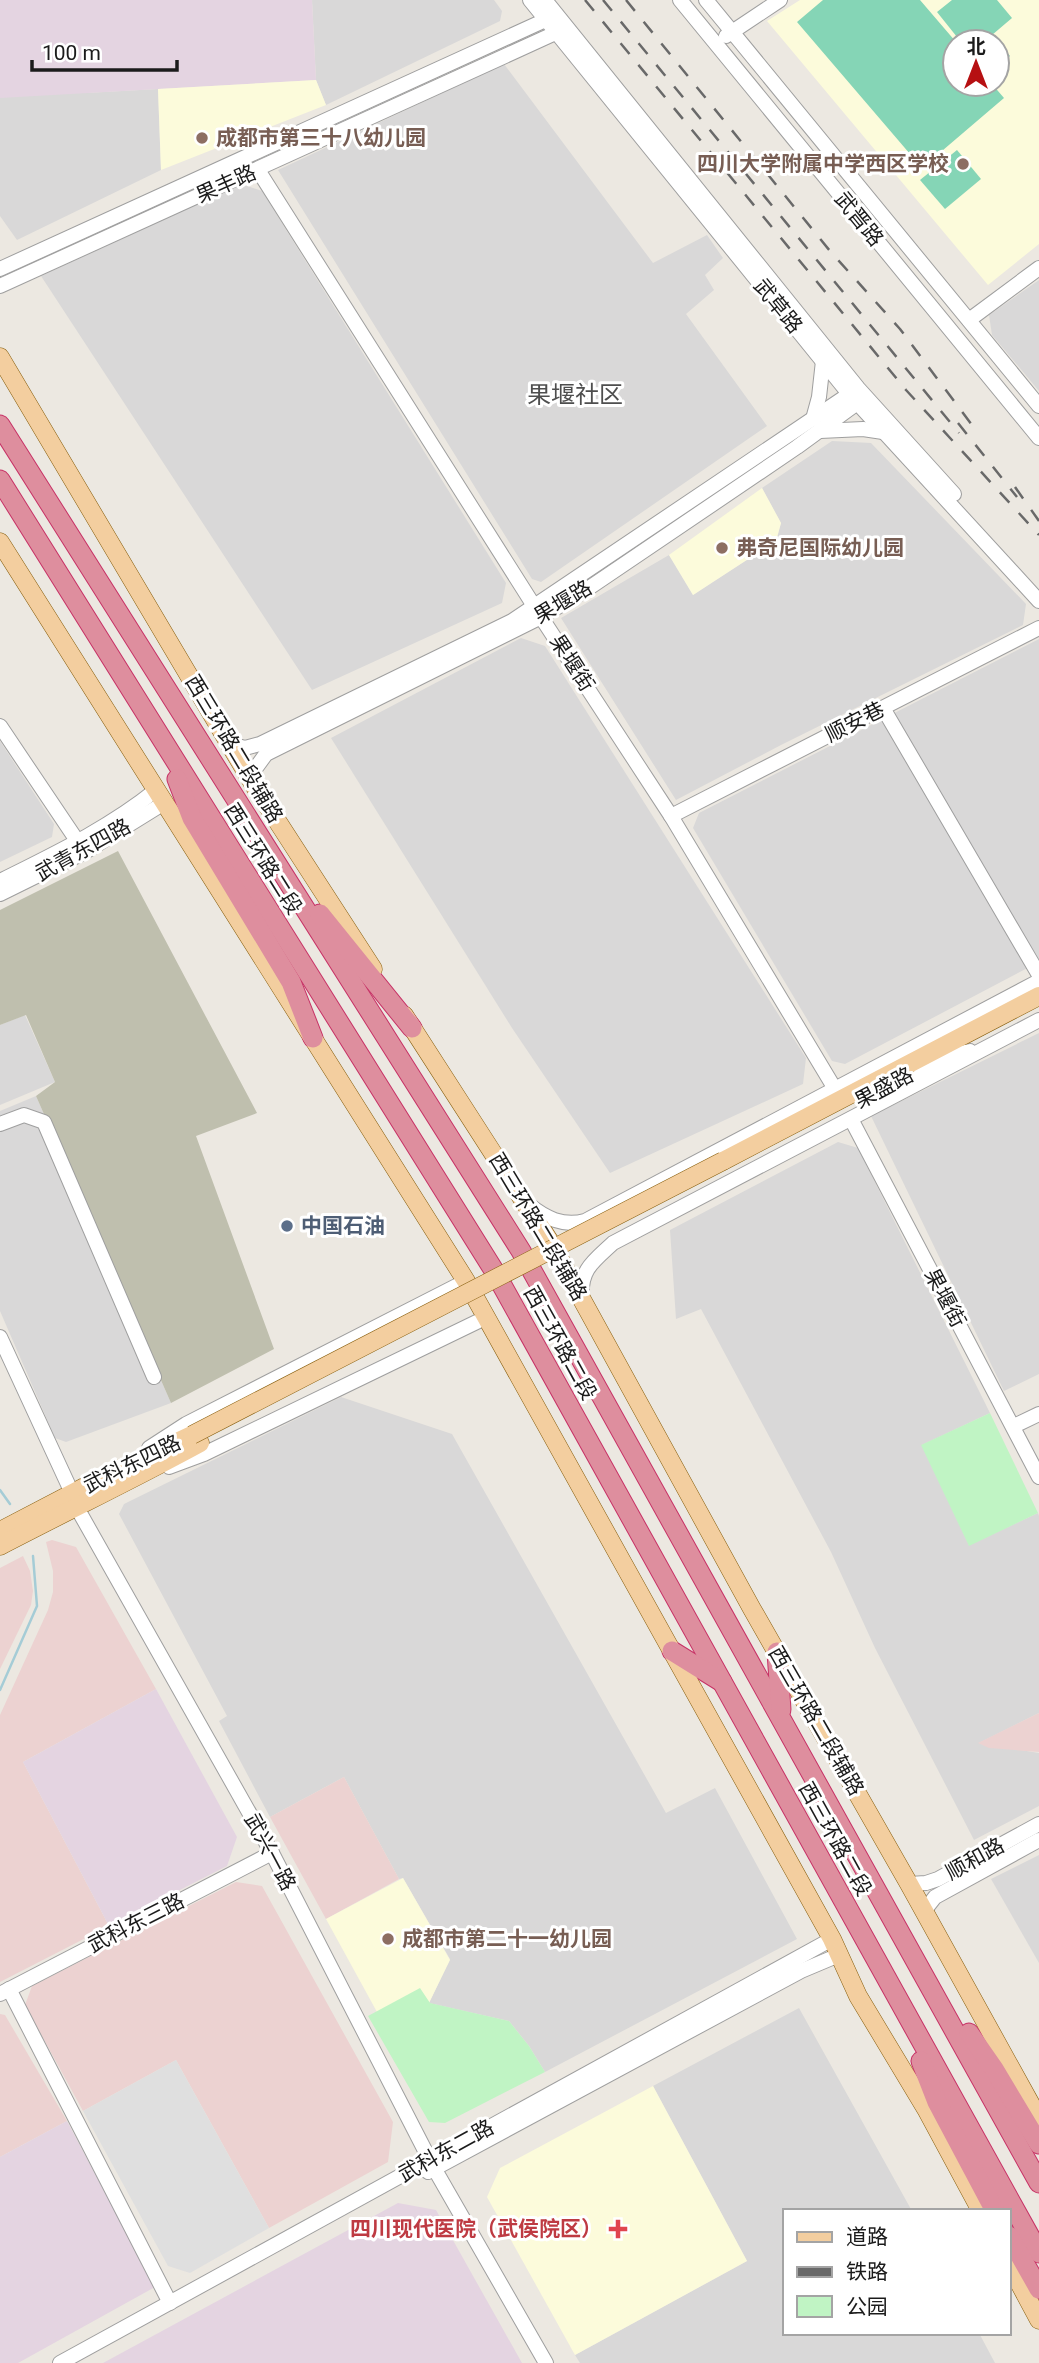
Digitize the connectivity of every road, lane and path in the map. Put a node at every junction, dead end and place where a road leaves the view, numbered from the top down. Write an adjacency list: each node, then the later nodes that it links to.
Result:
1 (530, 0): 6 (street, 武草路)
2 (545, 0): 6 (street, 武草路)
3 (680, 0): 8 (street, 武晋路)
4 (706, 0): 7 (street, 武晋路)
5 (780, 0): 7 (street)
6 (556, 24): 9 (street, 果丰路); 11 (street, 果丰路); 15 (street, 武草路); 16 (street, 武草路)
7 (732, 32): 8 (street); 13 (street, 武晋路)
8 (716, 45): 22 (street, 武晋路)
9 (258, 170): 12 (street, 果丰路); 27 (street, 果堰街)
10 (1039, 268): 13 (street)
11 (0, 269)
12 (0, 286)
13 (969, 320): 17 (street, 武晋路)
14 (0, 357): 32 (main road, 西三环路二段辅路)
15 (822, 361): 16 (street, 武草路); 19 (street)
16 (858, 396): 19 (street, 果堰路); 20 (street, 武草路); 25 (street, 武草路)
17 (1039, 406)
18 (0, 415): 21 (highway, 西三环路二段)
19 (816, 425): 20 (street); 27 (street, 果堰路)
20 (883, 432): 26 (street, 武草路)
21 (5, 433): 36 (highway, 西三环路二段)
22 (1039, 438)
23 (0, 480): 31 (highway, 西三环路二段)
24 (0, 542): 34 (main road)
25 (1039, 589)
26 (1039, 601)
27 (538, 611): 32 (street, 果堰路); 33 (street, 果堰路); 35 (street, 果堰街)
28 (1039, 628): 29 (street, 顺安巷)
29 (883, 708): 35 (street, 顺安巷); 40 (street)
30 (0, 726): 37 (street)
31 (162, 739): 47 (highway); 71 (highway, 西三环路二段)
32 (230, 744): 33 (main road, 西三环路二段辅路)
33 (252, 782): 46 (main road, 西三环路二段辅路)
34 (160, 796): 37 (street, 武青东四路); 47 (main road)
35 (671, 816): 51 (street, 果堰街)
36 (260, 839): 46 (highway); 72 (highway, 西三环路二段)
37 (81, 847): 38 (street, 武青东四路); 39 (street, 武青东四路)
38 (0, 881)
39 (0, 894)
40 (1039, 975)
41 (1039, 981): 44 (street)
42 (1039, 996): 49 (main road)
43 (1039, 1007): 49 (main road, 果盛路)
44 (974, 1016): 49 (street); 50 (street)
45 (1039, 1020): 48 (street)
46 (412, 1028): 55 (main road, 西三环路二段辅路)
47 (313, 1038): 56 (main road)
48 (985, 1048): 49 (street); 52 (street)
49 (942, 1052): 50 (street); 52 (street); 63 (main road, 果盛路)
50 (876, 1067): 51 (street)
51 (835, 1089): 55 (street)
52 (889, 1099): 53 (street)
53 (850, 1119): 57 (street); 62 (street, 果堰街)
54 (0, 1124): 60 (street)
55 (523, 1199): 57 (main road, 西三环路二段辅路)
56 (466, 1281): 58 (main road); 65 (street)
57 (582, 1298): 70 (main road, 西三环路二段辅路)
58 (487, 1317): 65 (street); 69 (main road)
59 (0, 1337): 66 (street, 武兴一路)
60 (154, 1377)
61 (1039, 1413): 62 (street)
62 (1014, 1426): 64 (street, 果堰街)
63 (196, 1439): 65 (main road, 武科东四路)
64 (1039, 1477)
65 (120, 1478): 66 (main road, 武科东四路)
66 (74, 1500): 67 (main road); 68 (main road); 75 (street, 武兴一路)
67 (0, 1531)
68 (0, 1546)
69 (672, 1651): 71 (highway); 78 (main road)
70 (777, 1652): 72 (highway); 76 (main road, 西三环路二段辅路)
71 (723, 1683): 80 (highway, 西三环路二段)
72 (782, 1718): 79 (highway, 西三环路二段)
73 (1039, 1824): 76 (street, 顺和路)
74 (1039, 1840): 77 (street, 顺和路)
75 (272, 1853): 81 (street, 武科东三路); 84 (street, 武兴一路)
76 (909, 1884): 77 (main road, 西三环路二段辅路)
77 (924, 1911): 82 (main road, 西三环路二段辅路)
78 (836, 1947): 84 (street, 武科东二路); 86 (main road)
79 (917, 1961): 83 (highway); 85 (highway, 西三环路二段)
80 (887, 1978): 87 (highway); 89 (highway, 西三环路二段)
81 (4, 1991): 92 (street)
82 (1039, 2119)
83 (1039, 2144)
84 (432, 2164): 92 (street, 武科东二路); 95 (street, 武科东二路); 96 (street, 武兴一路)
85 (1039, 2183)
86 (980, 2209)
87 (994, 2209)
88 (1011, 2240): 91 (highway)
89 (1039, 2253)
90 (1011, 2268): 93 (main road)
91 (1039, 2289)
92 (170, 2303): 94 (street, 武科东二路)
93 (1039, 2320)
94 (60, 2363)
95 (80, 2363)
96 (546, 2363)

